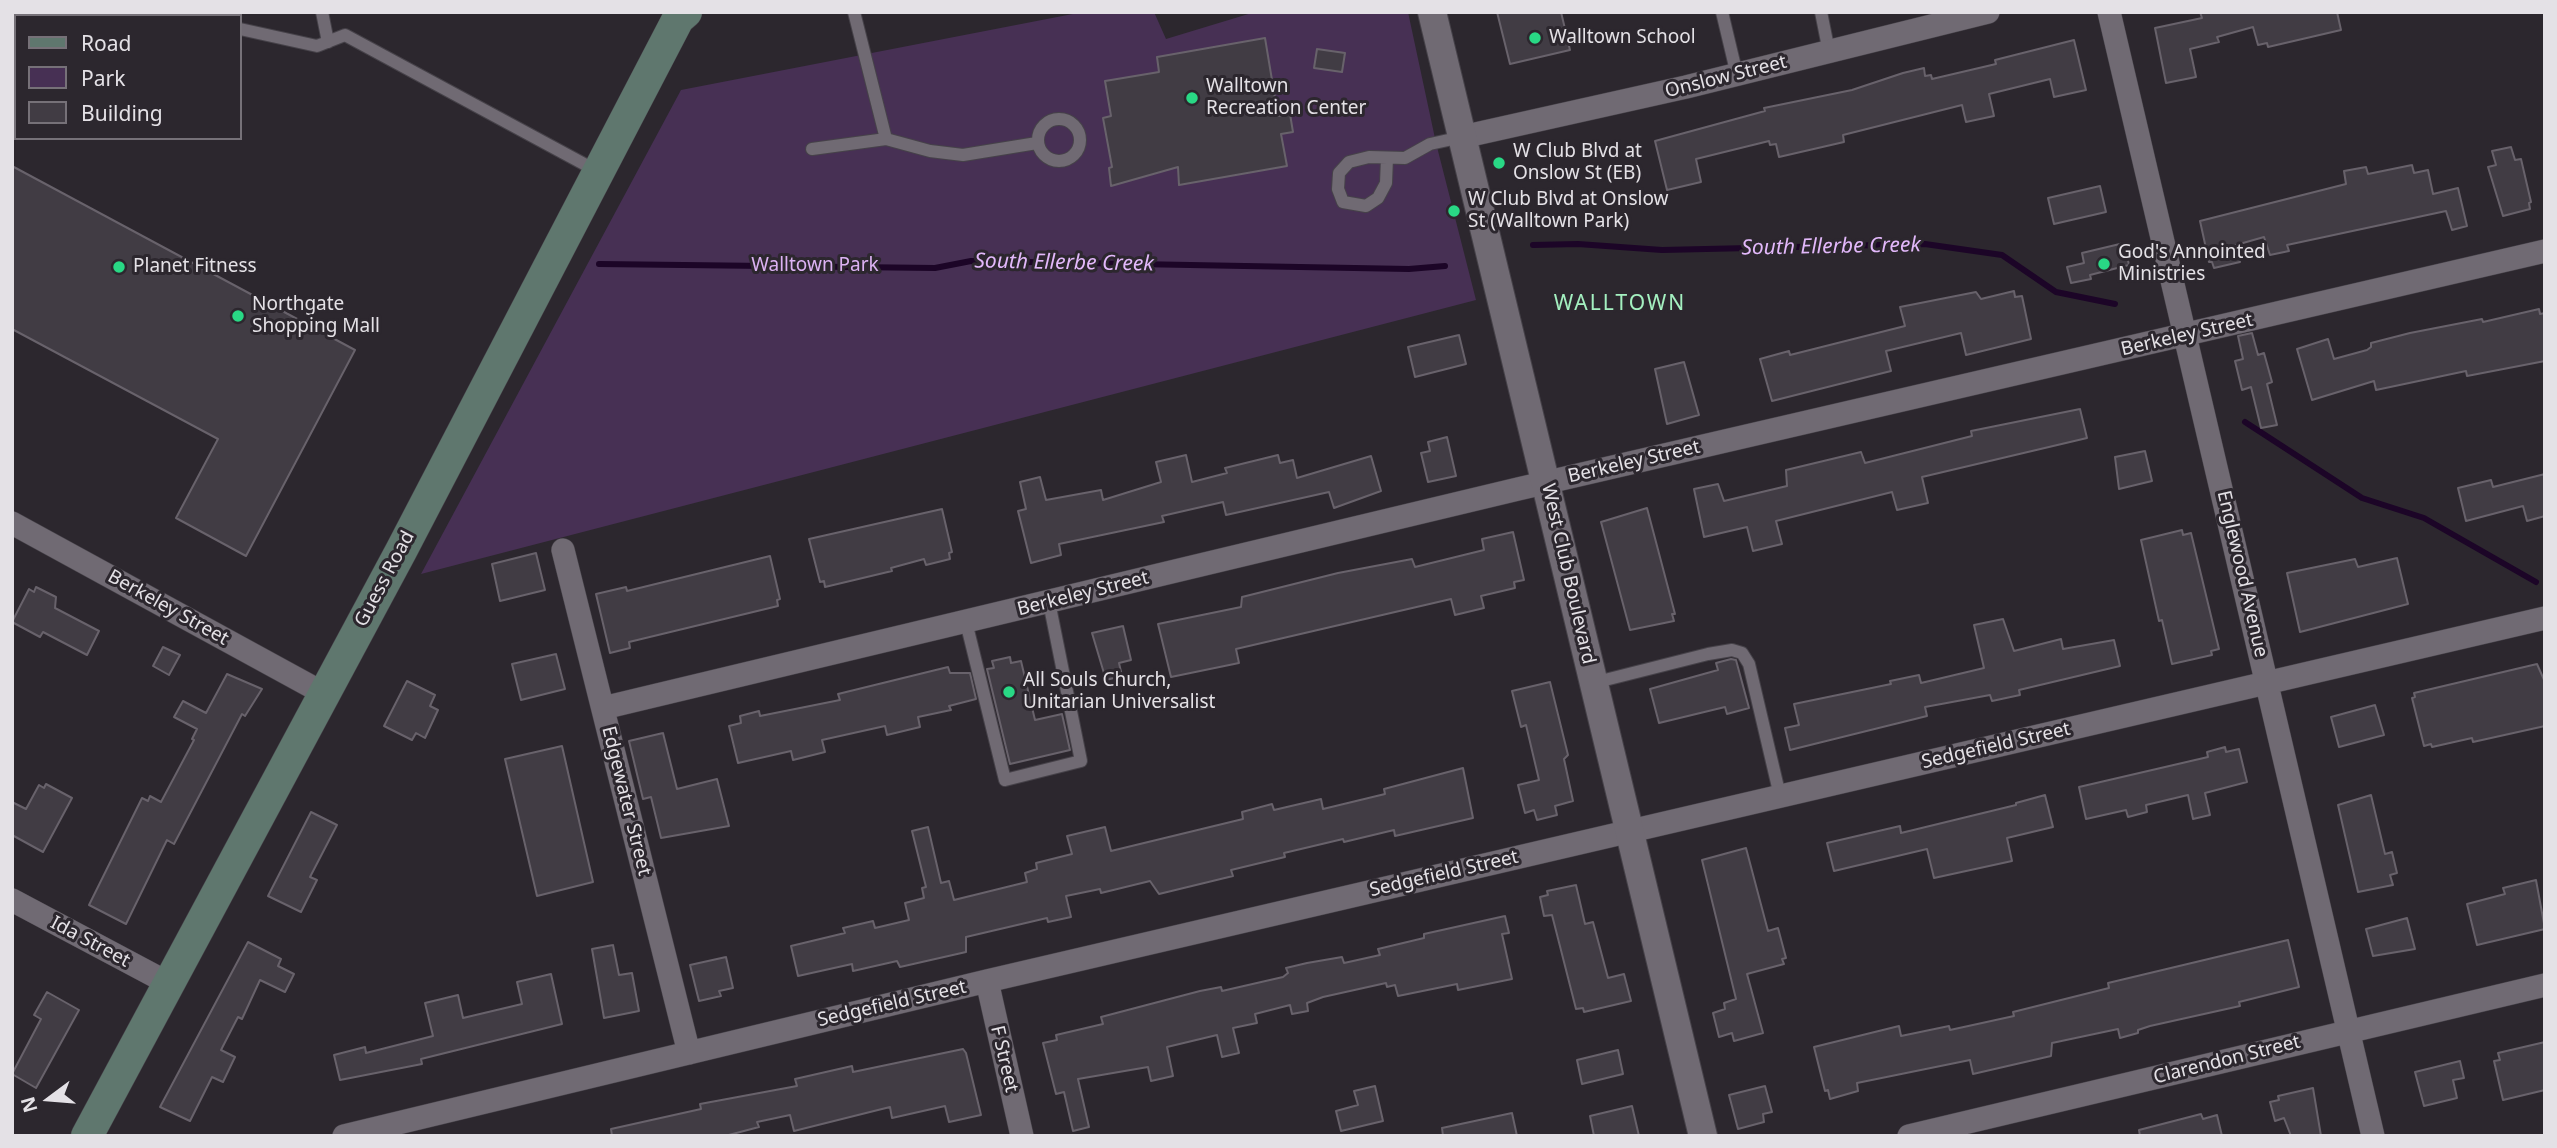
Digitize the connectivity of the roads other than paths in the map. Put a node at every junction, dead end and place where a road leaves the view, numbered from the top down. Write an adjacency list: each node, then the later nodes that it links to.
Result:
1 (322, 12): 10 (lane)
2 (854, 12): 14 (lane)
3 (1432, 12): 13 (street, West Club Boulevard)
4 (1722, 12): 12 (lane)
5 (1821, 12): 11 (lane)
6 (1989, 12): 11 (street, Onslow Street)
7 (2109, 12): 20 (street, Englewood Avenue)
8 (681, 14): 18 (main road, Guess Road)
9 (242, 29): 10 (lane)
10 (328, 42): 18 (lane)
11 (1829, 52): 12 (street, Onslow Street)
12 (1737, 75): 13 (street, Onslow Street)
13 (1462, 137): 17 (lane); 21 (street, West Club Boulevard)
14 (887, 139): 15 (lane); 16 (lane)
15 (1037, 143)
16 (812, 149)
17 (1387, 158): 17 (lane)
18 (597, 172): 29 (main road, Guess Road)
19 (2545, 251): 20 (street, Berkeley Street)
20 (2187, 334): 21 (street, Berkeley Street); 28 (street, Englewood Avenue)
21 (1547, 482): 24 (street, Berkeley Street); 27 (street, West Club Boulevard)
22 (12, 523): 29 (street, Berkeley Street)
23 (563, 550): 30 (street, Edgewater Street)
24 (1049, 602): 26 (street, Berkeley Street); 26 (lane)
25 (2545, 618): 28 (street, Sedgefield Street)
26 (966, 622): 30 (street, Berkeley Street)
27 (1593, 682): 31 (lane); 32 (street, West Club Boulevard)
28 (2267, 683): 31 (street, Sedgefield Street); 37 (street, Englewood Avenue)
29 (323, 692): 35 (main road, Guess Road)
30 (603, 708): 38 (street, Edgewater Street)
31 (1780, 796): 32 (street, Sedgefield Street)
32 (1627, 831): 34 (street, Sedgefield Street); 42 (street, West Club Boulevard)
33 (12, 900): 35 (street, Ida Street)
34 (987, 981): 38 (street, Sedgefield Street); 41 (street, F Street)
35 (169, 983): 39 (main road, Guess Road)
36 (2545, 985): 37 (street, Clarendon Street)
37 (2348, 1031): 43 (street, Clarendon Street); 44 (street, Englewood Avenue)
38 (689, 1053): 40 (street, Sedgefield Street)
39 (87, 1136)
40 (344, 1136)
41 (1022, 1136)
42 (1703, 1136)
43 (1909, 1136)
44 (2373, 1136)

